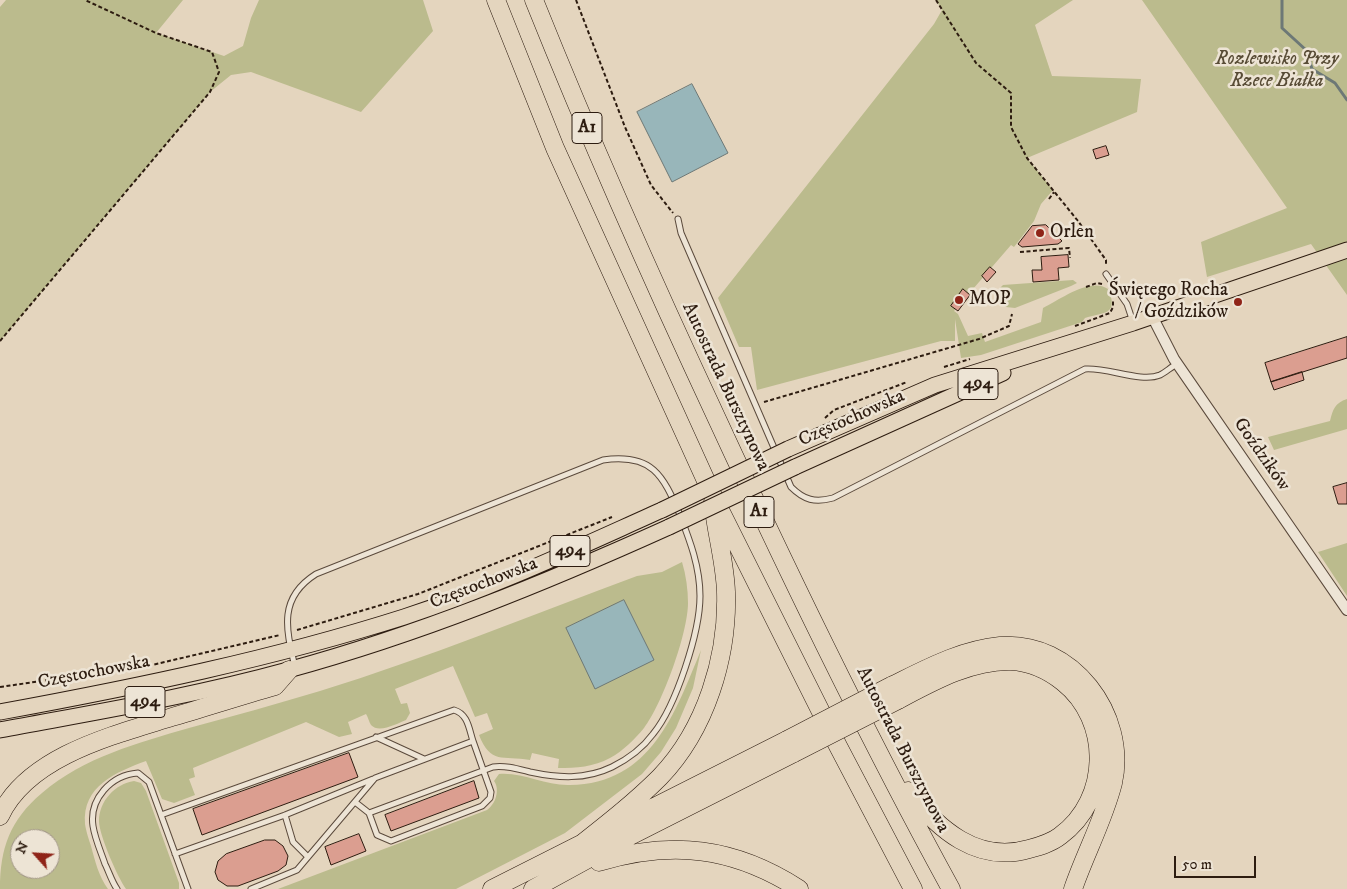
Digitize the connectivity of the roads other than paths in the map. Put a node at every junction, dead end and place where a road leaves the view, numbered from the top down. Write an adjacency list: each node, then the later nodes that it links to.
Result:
1 (496, 0): 10 (highway, A1)
2 (534, 0): 21 (highway, Autostrada Bursztynowa / A1)
3 (678, 219): 9 (lane)
4 (1347, 250): 6 (main road, 494)
5 (1106, 274): 7 (lane)
6 (1152, 316): 7 (main road, Częstochowska / 494); 9 (street, Goździków)
7 (1133, 323): 8 (main road, Częstochowska / 494)
8 (1064, 345): 12 (main road, Częstochowska / 494, bridge); 13 (main road, Częstochowska / 494, bridge)
9 (1177, 363): 11 (street, Goździków)
10 (712, 494): 29 (highway); 39 (highway, A1)
11 (1347, 610)
12 (291, 650): 13 (lane); 15 (main road, Częstochowska / 494); 22 (lane)
13 (292, 669): 16 (main road, Częstochowska / 494); 28 (highway)
14 (894, 693): 19 (highway, bridge); 21 (highway); 41 (highway)
15 (0, 712)
16 (0, 730)
17 (375, 737): 18 (lane); 20 (lane); 26 (lane)
18 (473, 741): 20 (lane); 22 (lane)
19 (791, 746): 29 (highway); 32 (highway)
20 (424, 759): 23 (lane)
21 (886, 764): 40 (highway, Autostrada Bursztynowa / A1)
22 (485, 770): 25 (lane); 25 (lane)
23 (375, 778): 24 (lane); 27 (lane)
24 (355, 802): 25 (lane); 31 (lane)
25 (369, 813)
26 (160, 815): 30 (lane); 33 (lane)
27 (285, 815): 30 (lane); 31 (lane)
28 (0, 816)
29 (579, 846): 36 (highway)
30 (175, 854): 34 (lane)
31 (308, 857): 35 (lane)
32 (567, 872): 37 (highway); 38 (highway)
33 (117, 889)
34 (188, 889)
35 (251, 889)
36 (492, 889)
37 (533, 889)
38 (799, 889)
39 (913, 889)
40 (951, 889)
41 (1073, 889)

